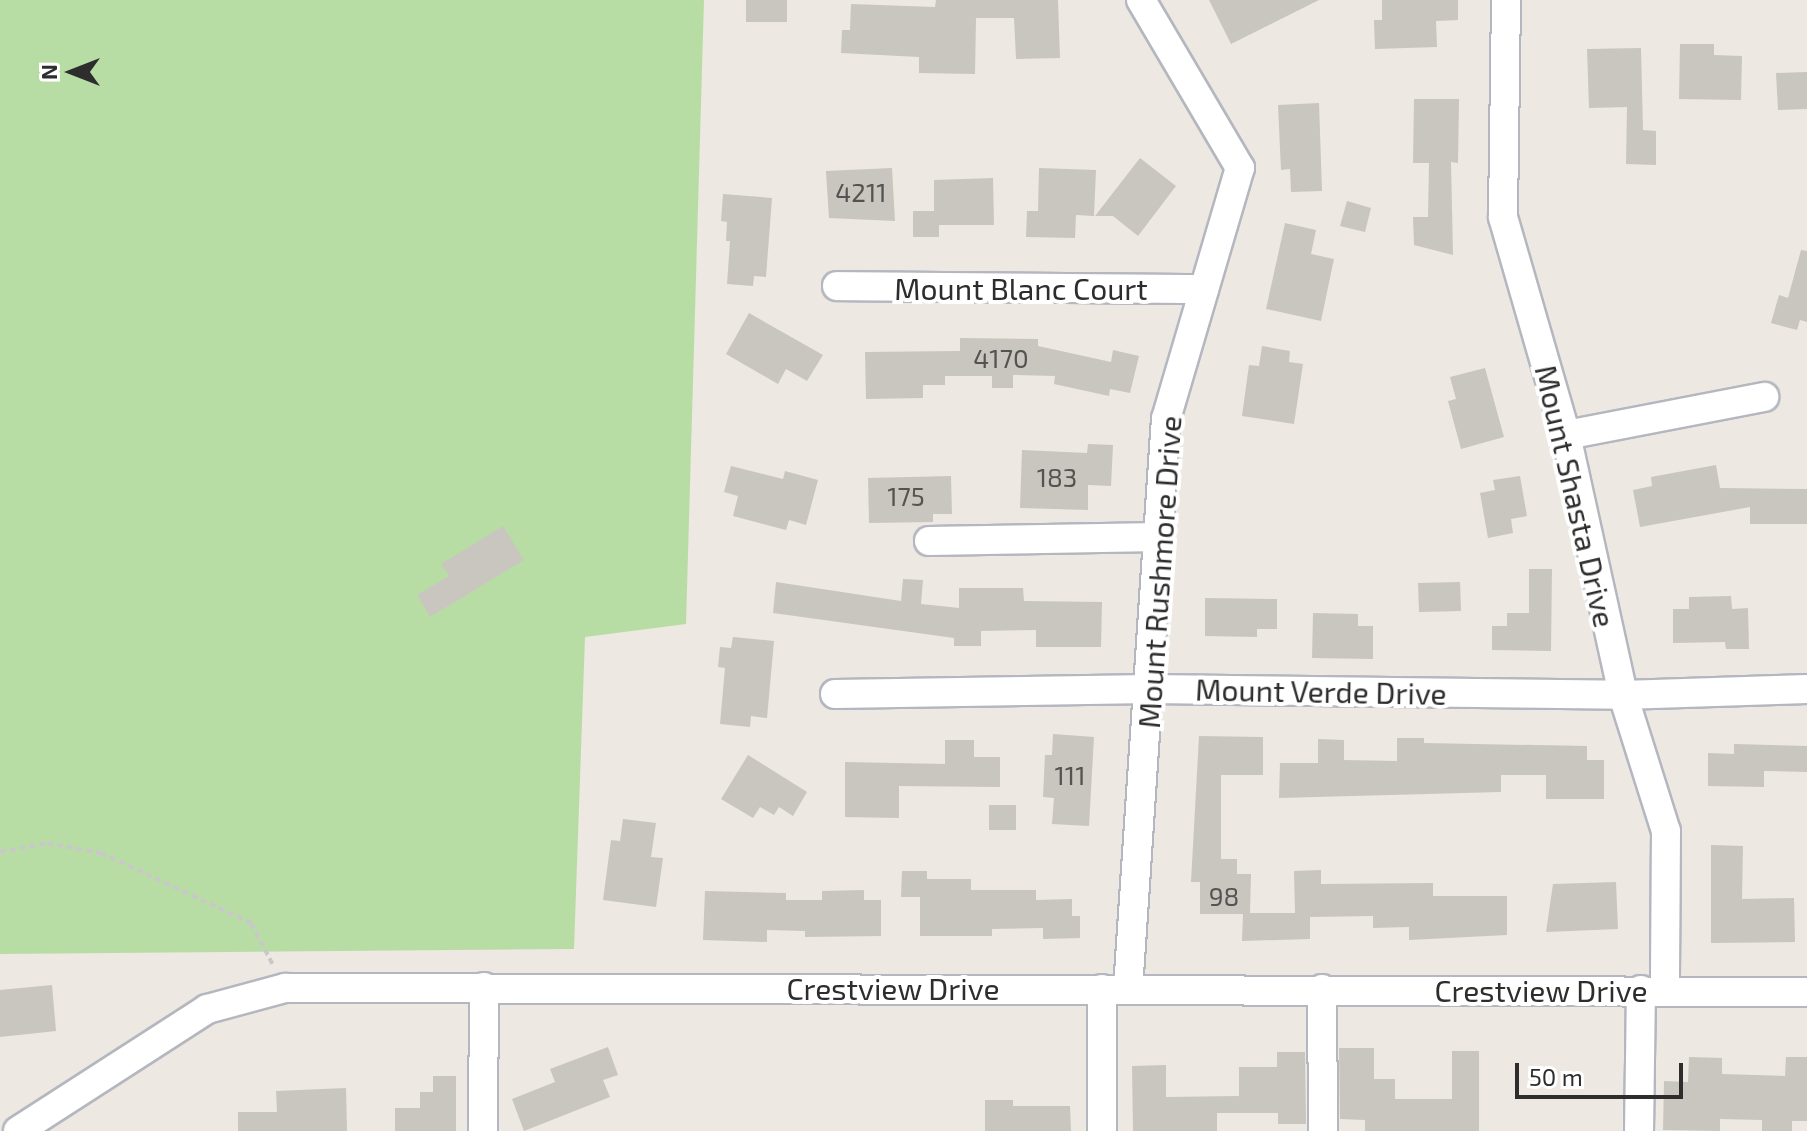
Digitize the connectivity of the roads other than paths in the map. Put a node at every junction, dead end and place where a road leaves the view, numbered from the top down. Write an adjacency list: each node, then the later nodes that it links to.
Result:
1 (1141, 0): 4 (street, Mount Rushmore Drive)
2 (1506, 0): 6 (street, Mount Shasta Drive)
3 (837, 286): 4 (street, Mount Blanc Court)
4 (1204, 289): 7 (street, Mount Rushmore Drive)
5 (1764, 397): 6 (street)
6 (1566, 435): 12 (street, Mount Shasta Drive)
7 (1159, 537): 8 (street); 9 (street, Mount Rushmore Drive)
8 (929, 541)
9 (1150, 689): 11 (street, Mount Verde Drive); 12 (street, Mount Verde Drive); 14 (street, Mount Rushmore Drive)
10 (1807, 689): 12 (street, Mount Verde Drive)
11 (835, 694)
12 (1623, 695): 16 (street, Mount Shasta Drive)
13 (484, 987): 14 (street, Crestview Drive); 18 (street, Crestview Drive); 19 (street)
14 (1115, 989): 15 (street, Crestview Drive); 20 (street, Mount Rushmore Drive)
15 (1322, 989): 16 (street, Crestview Drive); 21 (street)
16 (1653, 990): 17 (street, Crestview Drive); 22 (street, Mount Shasta Drive)
17 (1807, 992)
18 (18, 1131)
19 (483, 1131)
20 (1102, 1131)
21 (1323, 1131)
22 (1639, 1131)

